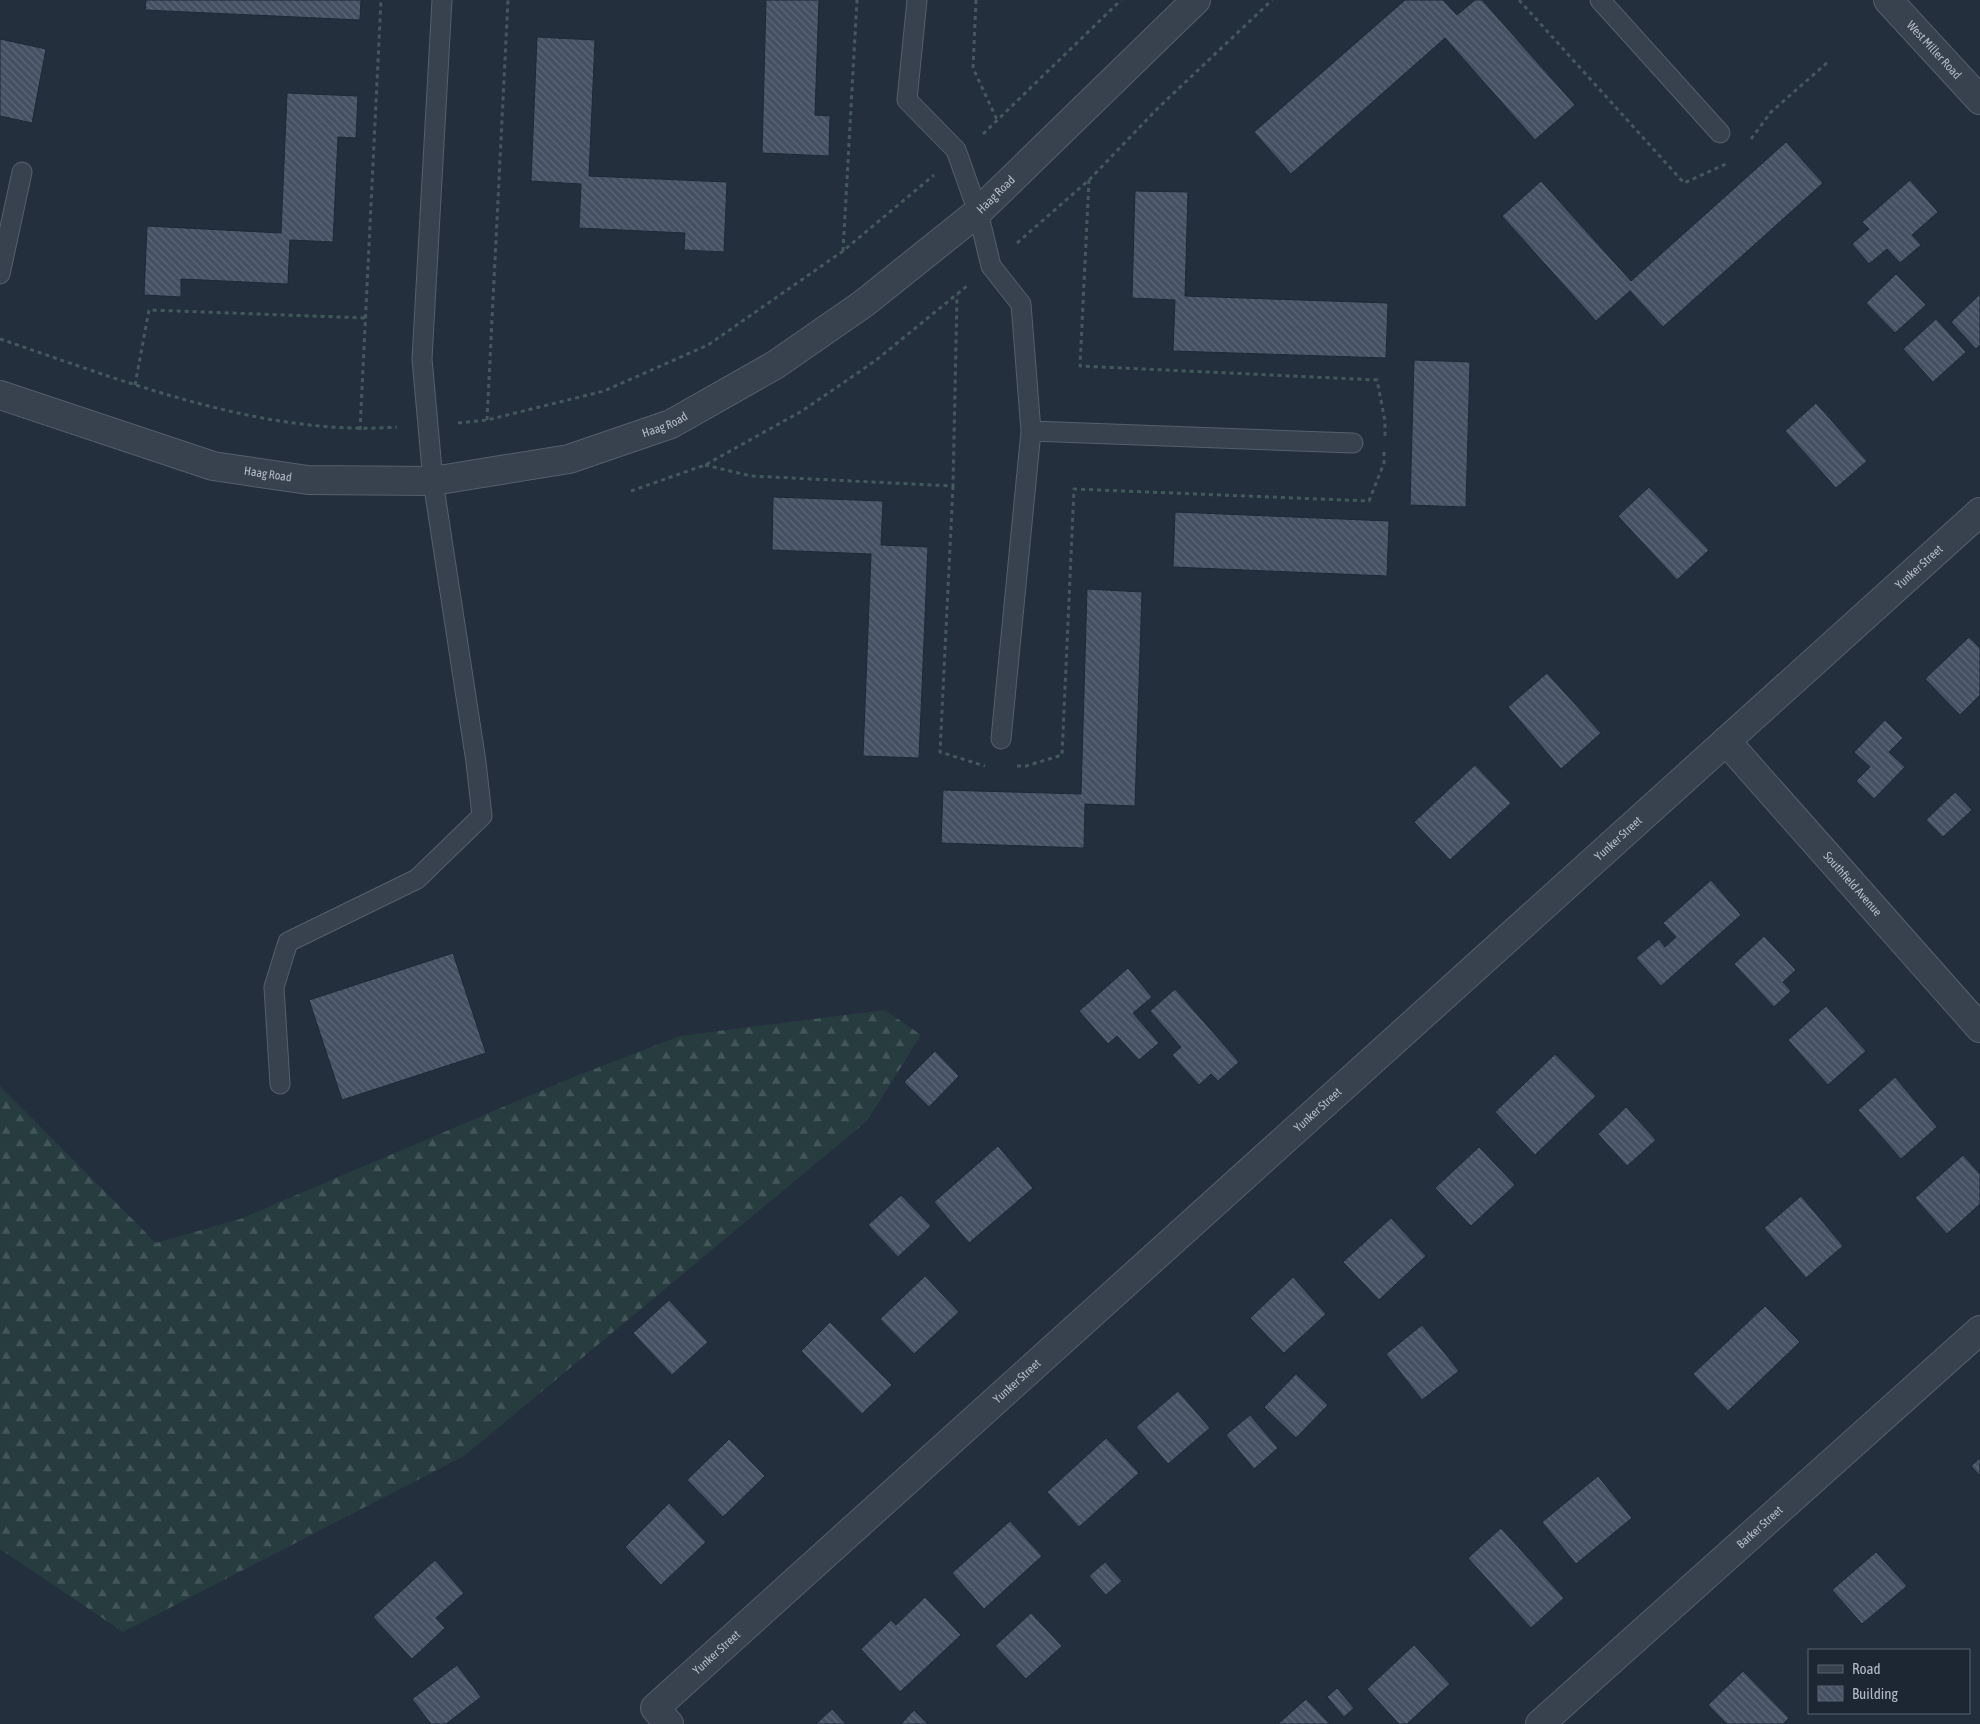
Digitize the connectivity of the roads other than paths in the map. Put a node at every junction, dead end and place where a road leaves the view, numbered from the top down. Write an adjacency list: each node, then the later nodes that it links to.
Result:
1 (442, 0): 14 (lane)
2 (917, 0): 9 (lane)
3 (1196, 0): 9 (street, Haag Road)
4 (1600, 0): 7 (lane)
5 (1888, 0): 6 (street, West Miller Road)
6 (1980, 100)
7 (1720, 133)
8 (22, 172): 10 (lane)
9 (978, 212): 12 (lane); 14 (street, Haag Road)
10 (0, 274)
11 (0, 395): 14 (street, Haag Road)
12 (1031, 431): 13 (lane); 16 (lane)
13 (1353, 443)
14 (434, 481): 19 (lane)
15 (1980, 512): 17 (street, Yunker Street)
16 (1001, 738)
17 (1726, 742): 18 (street, Southfield Avenue); 21 (street, Yunker Street)
18 (1980, 1028)
19 (280, 1084)
20 (1980, 1330): 22 (street, Barker Street)
21 (662, 1716)
22 (1540, 1724)

